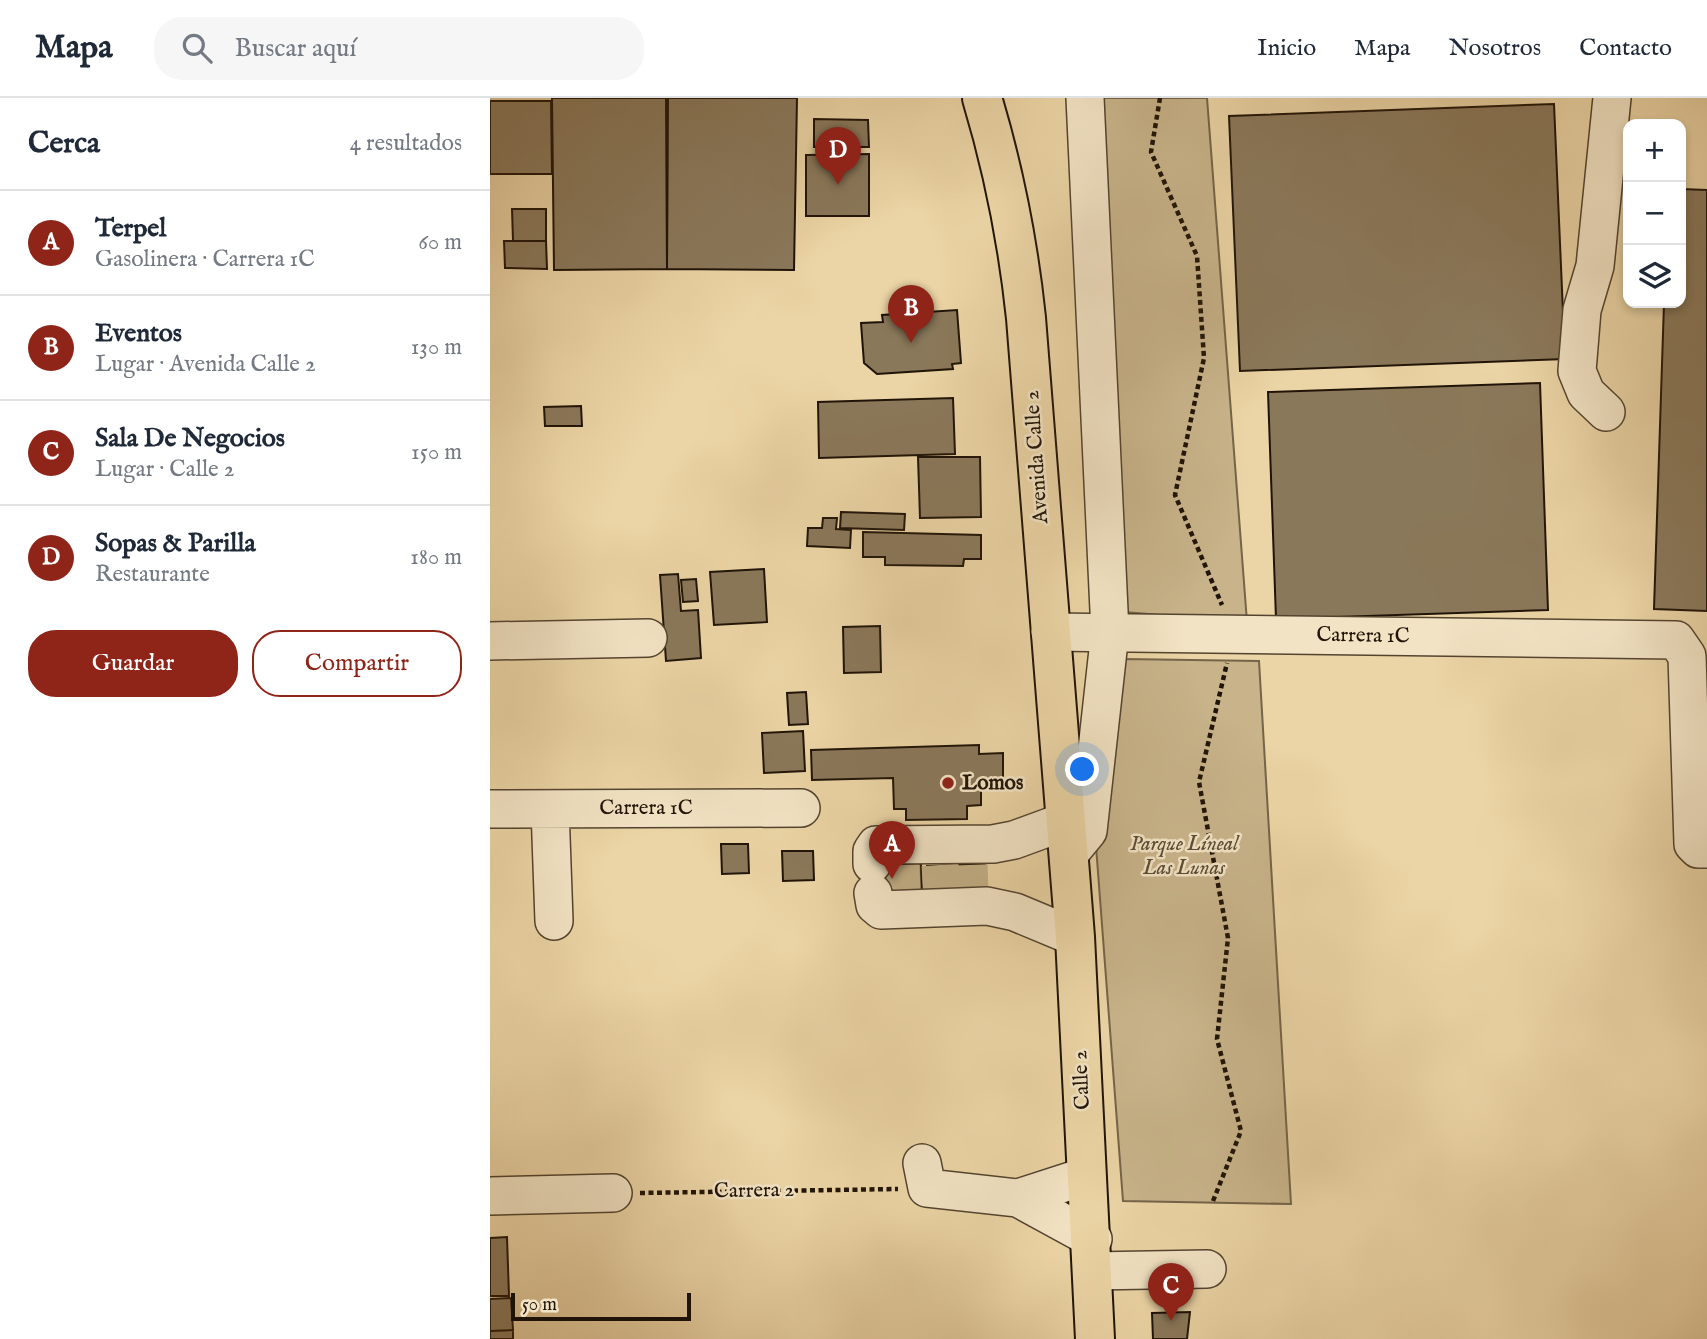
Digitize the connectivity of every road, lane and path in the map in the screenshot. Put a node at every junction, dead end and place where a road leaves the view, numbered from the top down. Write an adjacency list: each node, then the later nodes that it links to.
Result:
1 (982, 98): 5 (main road, Avenida Calle 2)
2 (1085, 98): 6 (street)
3 (1612, 98): 4 (street)
4 (1606, 412)
5 (1051, 632): 6 (street, Carrera 1C); 12 (main road, Avenida Calle 2)
6 (1110, 632): 12 (street); 13 (street, Carrera 1C)
7 (648, 638): 8 (street)
8 (490, 641)
9 (802, 808): 11 (street, Carrera 1C)
10 (490, 809): 11 (street, Carrera 1C)
11 (550, 809): 15 (street)
12 (1067, 837): 14 (street); 16 (main road, Calle 2)
13 (1707, 849)
14 (955, 877): 14 (street); 16 (street)
15 (554, 921)
16 (1075, 937): 18 (main road, Calle 2)
17 (924, 1176): 19 (path, Carrera 2); 21 (street)
18 (1086, 1176): 21 (street); 22 (main road, Calle 2)
19 (613, 1193): 20 (street)
20 (490, 1196)
21 (1018, 1198): 22 (street)
22 (1092, 1255): 23 (street); 24 (main road, Calle 2)
23 (1207, 1269)
24 (1096, 1339)

